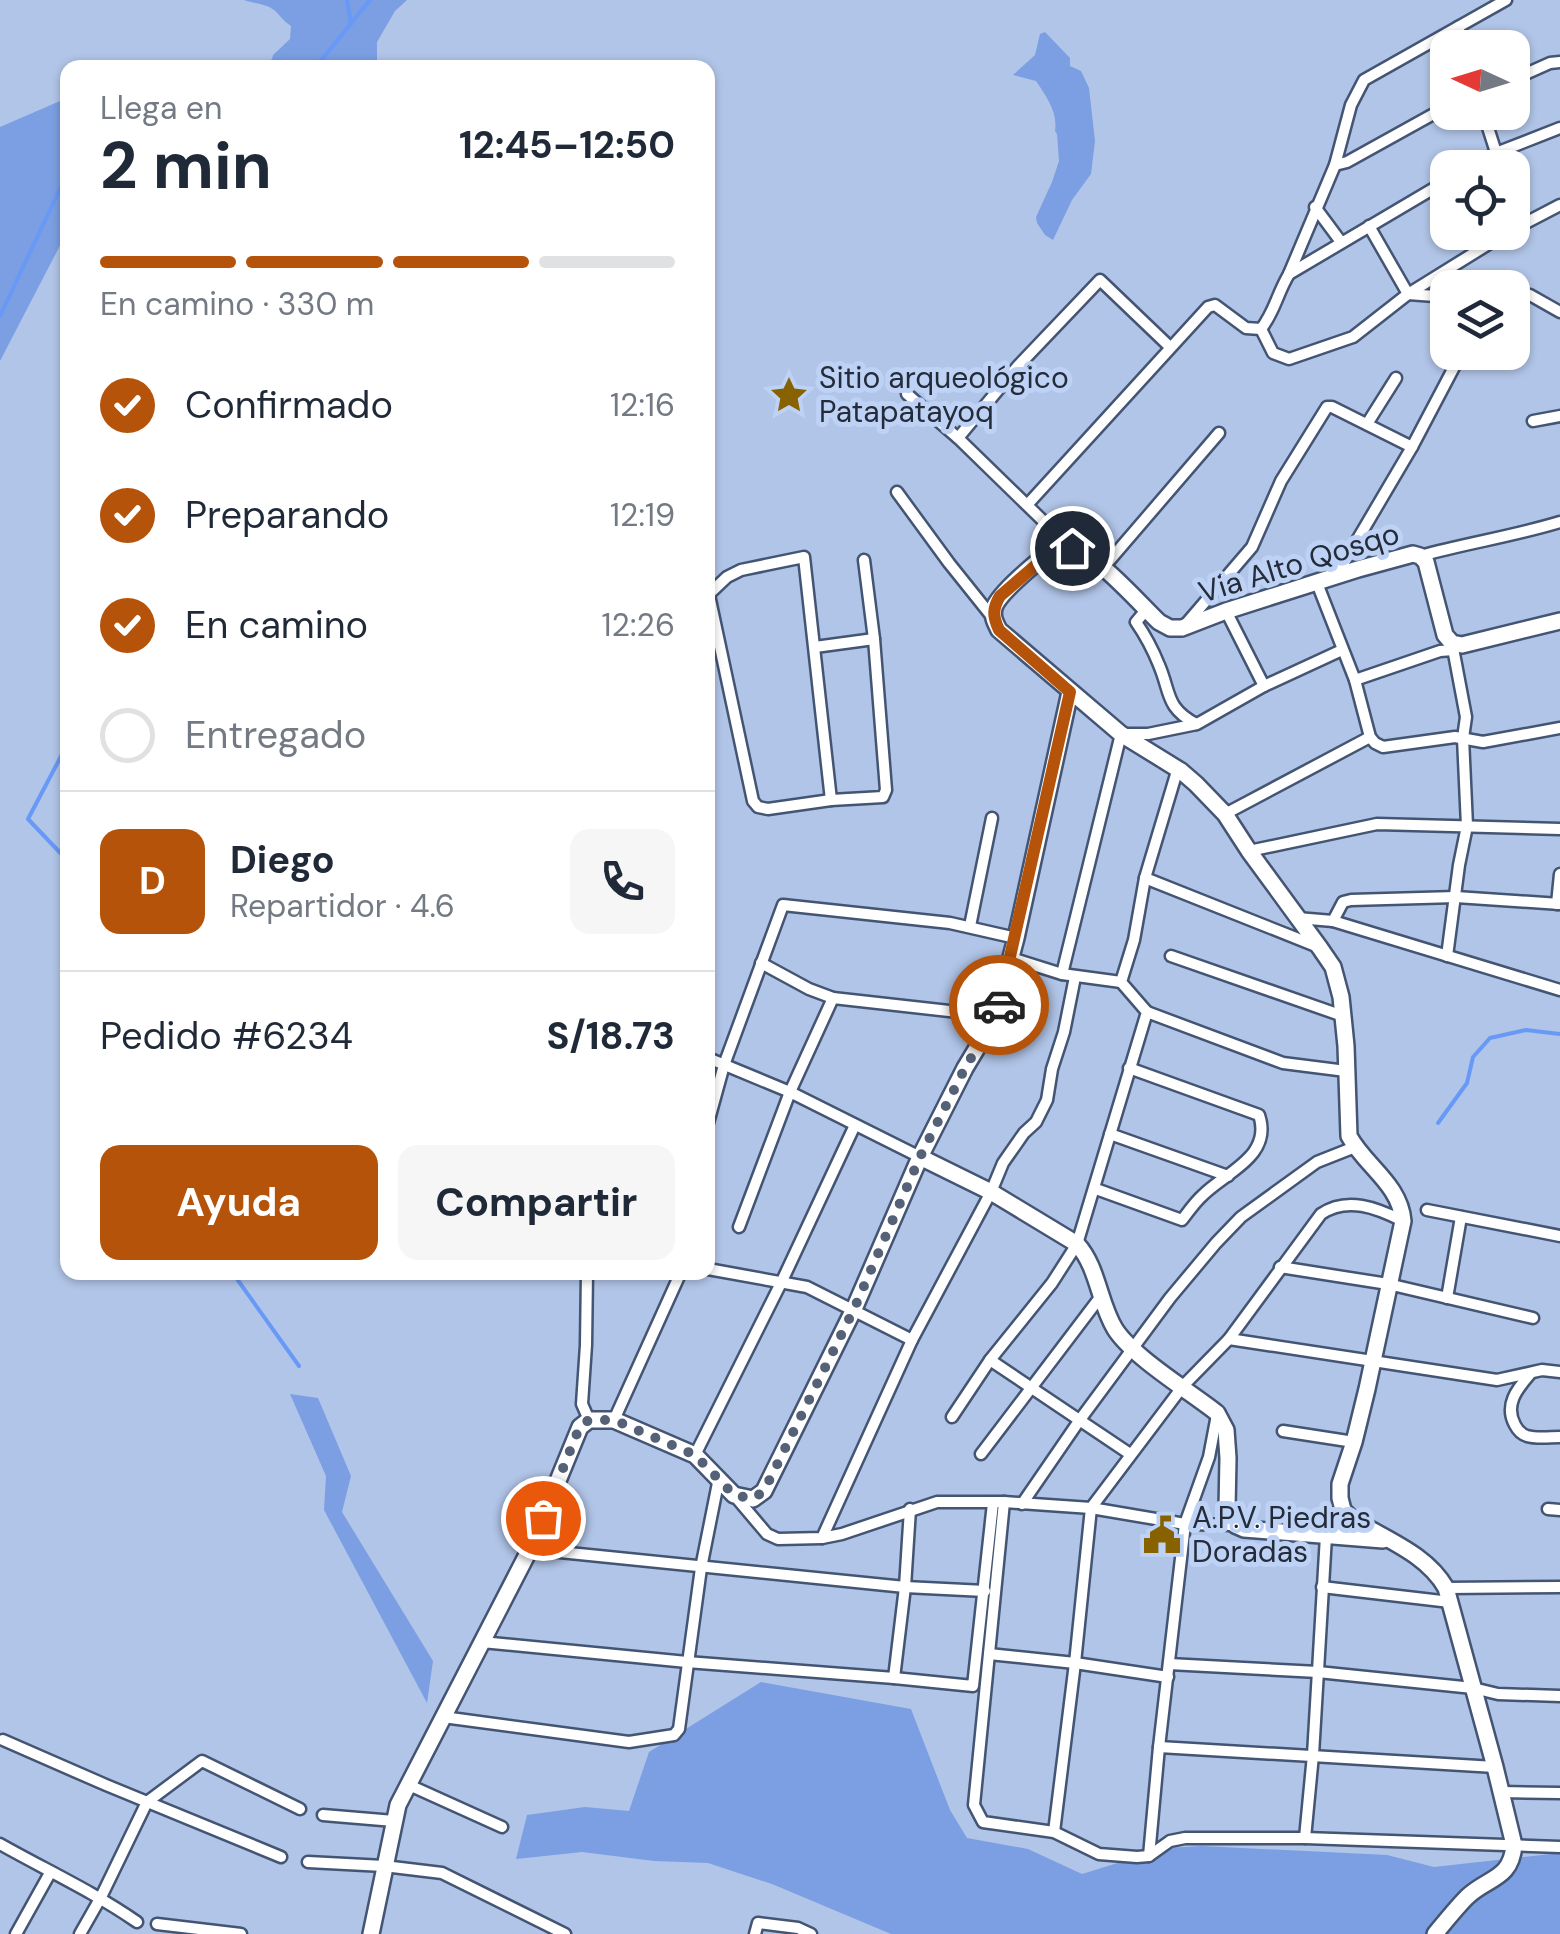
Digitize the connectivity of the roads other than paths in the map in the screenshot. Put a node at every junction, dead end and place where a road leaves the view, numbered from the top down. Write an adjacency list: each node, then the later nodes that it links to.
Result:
1 (1506, 0): 2 (street)
2 (1458, 28): 8 (street)
3 (1560, 62): 4 (street)
4 (1530, 72)
5 (1430, 116): 8 (street)
6 (1560, 128): 7 (street)
7 (1504, 150)
8 (1335, 165): 11 (street)
9 (1430, 190): 13 (street)
10 (1560, 206): 12 (street)
11 (1315, 207): 14 (street); 16 (street)
12 (1530, 221)
13 (1369, 226): 14 (street); 17 (street)
14 (1341, 242): 16 (street)
15 (1480, 250): 17 (street)
16 (1289, 274): 21 (street)
17 (1408, 294): 18 (street); 21 (street)
18 (1430, 295)
19 (1530, 295): 20 (street)
20 (1560, 312)
21 (1261, 330): 22 (street)
22 (1170, 347): 30 (street); 33 (street)
23 (1453, 370): 31 (street)
24 (1396, 378): 28 (street)
25 (906, 394): 30 (street)
26 (1560, 416): 27 (street)
27 (1533, 421)
28 (1367, 424): 31 (street); 47 (street)
29 (1219, 432): 38 (street)
30 (958, 438): 33 (street)
31 (1412, 447): 39 (street)
32 (898, 492): 44 (street)
33 (1028, 504): 35 (street)
34 (1560, 522): 36 (street)
35 (1072, 548): 38 (street, Via Alto Qosqo); 44 (street)
36 (1420, 556): 39 (street, Via Alto Qosqo); 49 (street, Via Alto Qosqo)
37 (864, 560): 48 (street)
38 (1103, 568): 42 (street, Via Alto Qosqo)
39 (1336, 576): 40 (street, Via Alto Qosqo)
40 (1317, 583): 43 (street, Via Alto Qosqo); 51 (street)
41 (715, 588): 50 (street)
42 (1146, 610): 47 (street, Via Alto Qosqo); 55 (street)
43 (1226, 611): 47 (street, Via Alto Qosqo); 53 (street)
44 (993, 618): 54 (street)
45 (1560, 621): 49 (street)
46 (715, 627): 61 (street)
47 (1182, 628)
48 (874, 639): 50 (street); 61 (street)
49 (1452, 647): 52 (street); 59 (street)
50 (816, 648): 61 (street)
51 (1342, 650): 52 (street); 53 (street)
52 (1355, 680): 58 (street)
53 (1264, 686): 55 (street)
54 (1070, 692): 57 (street); 74 (street)
55 (1197, 724): 57 (street)
56 (1560, 728): 59 (street)
57 (1121, 734): 60 (street); 80 (street)
58 (1370, 737): 59 (street); 62 (street)
59 (1463, 738): 64 (street)
60 (1178, 768): 62 (street); 68 (street)
61 (831, 800)
62 (1225, 814): 66 (street)
63 (992, 818): 73 (street)
64 (1466, 826): 65 (street); 66 (street); 69 (street)
65 (1560, 829)
66 (1248, 852): 71 (street)
67 (1560, 874): 70 (street)
68 (1145, 878): 75 (street); 82 (street)
69 (1456, 898): 70 (street); 72 (street); 77 (street)
70 (1558, 904)
71 (1296, 918): 72 (street); 75 (street)
72 (1333, 920): 77 (street)
73 (970, 926): 74 (street); 79 (street)
74 (1016, 938): 78 (street)
75 (1320, 948): 86 (street)
76 (1171, 956): 86 (street)
77 (1447, 956): 83 (street)
78 (1010, 958): 80 (street); 87 (street)
79 (761, 963): 84 (street); 89 (street)
80 (1062, 974): 81 (street)
81 (1075, 976): 82 (street); 100 (street)
82 (1121, 982): 85 (street)
83 (1560, 990)
84 (833, 998): 87 (street); 92 (street)
85 (1147, 1012): 90 (street); 91 (street)
86 (1344, 1016): 91 (street)
87 (995, 1018): 97 (street)
88 (715, 1061): 89 (street)
89 (724, 1065): 92 (street); 93 (street)
90 (1129, 1068): 95 (street); 98 (street)
91 (1346, 1071): 96 (street)
92 (790, 1092): 94 (street); 104 (street)
93 (715, 1098)
94 (855, 1125): 97 (street); 111 (street)
95 (1110, 1134): 98 (street); 99 (street)
96 (1355, 1147): 103 (street); 119 (street)
97 (920, 1157): 100 (street); 115 (street)
98 (1228, 1176): 99 (street)
99 (1096, 1190): 106 (street)
100 (991, 1192): 106 (street); 118 (street)
101 (1427, 1210): 102 (street)
102 (1461, 1217): 105 (street); 114 (street)
103 (1403, 1221): 107 (street); 112 (street)
104 (739, 1227)
105 (1560, 1236)
106 (1077, 1244): 113 (street); 120 (street)
107 (1280, 1268): 112 (street); 117 (street)
108 (715, 1269): 111 (street)
109 (587, 1280): 128 (street)
110 (676, 1280): 129 (street)
111 (782, 1281): 115 (street); 136 (street)
112 (1388, 1284): 114 (street); 121 (street)
113 (1101, 1296): 119 (street); 125 (street)
114 (1447, 1298): 116 (street)
115 (854, 1309): 118 (street); 138 (street)
116 (1533, 1318)
117 (1229, 1339): 121 (street); 124 (street)
118 (912, 1340): 146 (street)
119 (1132, 1349): 124 (street); 130 (street)
120 (990, 1360): 125 (street); 127 (street)
121 (1373, 1362): 123 (street); 133 (street)
122 (1560, 1372): 123 (street)
123 (1530, 1373): 132 (street)
124 (1183, 1386): 126 (street); 135 (street)
125 (1031, 1387): 130 (street); 134 (street)
126 (1217, 1413): 143 (street); 144 (street)
127 (952, 1417)
128 (589, 1420): 129 (street); 148 (street)
129 (614, 1420): 136 (street)
130 (1079, 1421): 135 (street); 140 (street)
131 (1283, 1431): 133 (street)
132 (1560, 1437)
133 (1354, 1442): 147 (street)
134 (980, 1454)
135 (1130, 1454): 141 (street)
136 (695, 1455): 137 (street)
137 (719, 1478): 138 (street); 149 (street)
138 (734, 1495): 146 (street)
139 (999, 1502): 140 (street); 142 (street); 153 (street); 156 (street)
140 (1022, 1504): 141 (street)
141 (1091, 1508): 143 (street); 158 (street)
142 (910, 1510): 146 (street); 150 (street)
143 (1185, 1524): 144 (street); 159 (street)
144 (1235, 1524): 145 (street)
145 (1326, 1536): 147 (street); 151 (street)
146 (822, 1538)
147 (1386, 1540): 154 (street)
148 (530, 1549): 149 (street); 155 (street)
149 (702, 1568): 150 (street); 157 (street)
150 (905, 1586): 153 (street); 162 (street)
151 (1322, 1587): 154 (street); 160 (street)
152 (1560, 1588): 154 (street)
153 (985, 1591): 162 (street)
154 (1448, 1595): 163 (street)
155 (482, 1642): 157 (street); 165 (street)
156 (989, 1654): 158 (street); 178 (street)
157 (687, 1662): 162 (street); 165 (street)
158 (1075, 1663): 161 (street); 178 (street)
159 (1169, 1664): 160 (street); 161 (street)
160 (1318, 1672): 163 (street); 168 (street)
161 (1168, 1677): 167 (street)
162 (894, 1678)
163 (1473, 1688): 164 (street); 169 (street)
164 (1560, 1696)
165 (443, 1717): 170 (street)
166 (3, 1740): 173 (street)
167 (1159, 1746): 168 (street); 184 (street)
168 (1313, 1755): 169 (street); 179 (street)
169 (1496, 1767): 171 (street)
170 (410, 1785): 176 (street); 177 (street)
171 (1501, 1792): 172 (street); 181 (street)
172 (1560, 1793)
173 (148, 1802): 174 (street); 183 (street); 189 (street)
174 (300, 1808)
175 (323, 1815): 176 (street)
176 (394, 1821): 187 (street)
177 (502, 1827)
178 (1054, 1832): 184 (street)
179 (1305, 1838): 181 (street); 184 (street)
180 (3, 1846): 185 (street); 188 (street)
181 (1514, 1846): 182 (street); 199 (street)
182 (1560, 1848)
183 (280, 1856)
184 (1149, 1856)
185 (0, 1859)
186 (308, 1862): 187 (street)
187 (384, 1866): 195 (street); 196 (street)
188 (50, 1872): 189 (street); 192 (street)
189 (100, 1897): 190 (street); 193 (street)
190 (137, 1922)
191 (157, 1924): 194 (street)
192 (16, 1934)
193 (80, 1934)
194 (241, 1934)
195 (371, 1934)
196 (566, 1934)
197 (755, 1934): 198 (street)
198 (810, 1934)
199 (1435, 1934)

